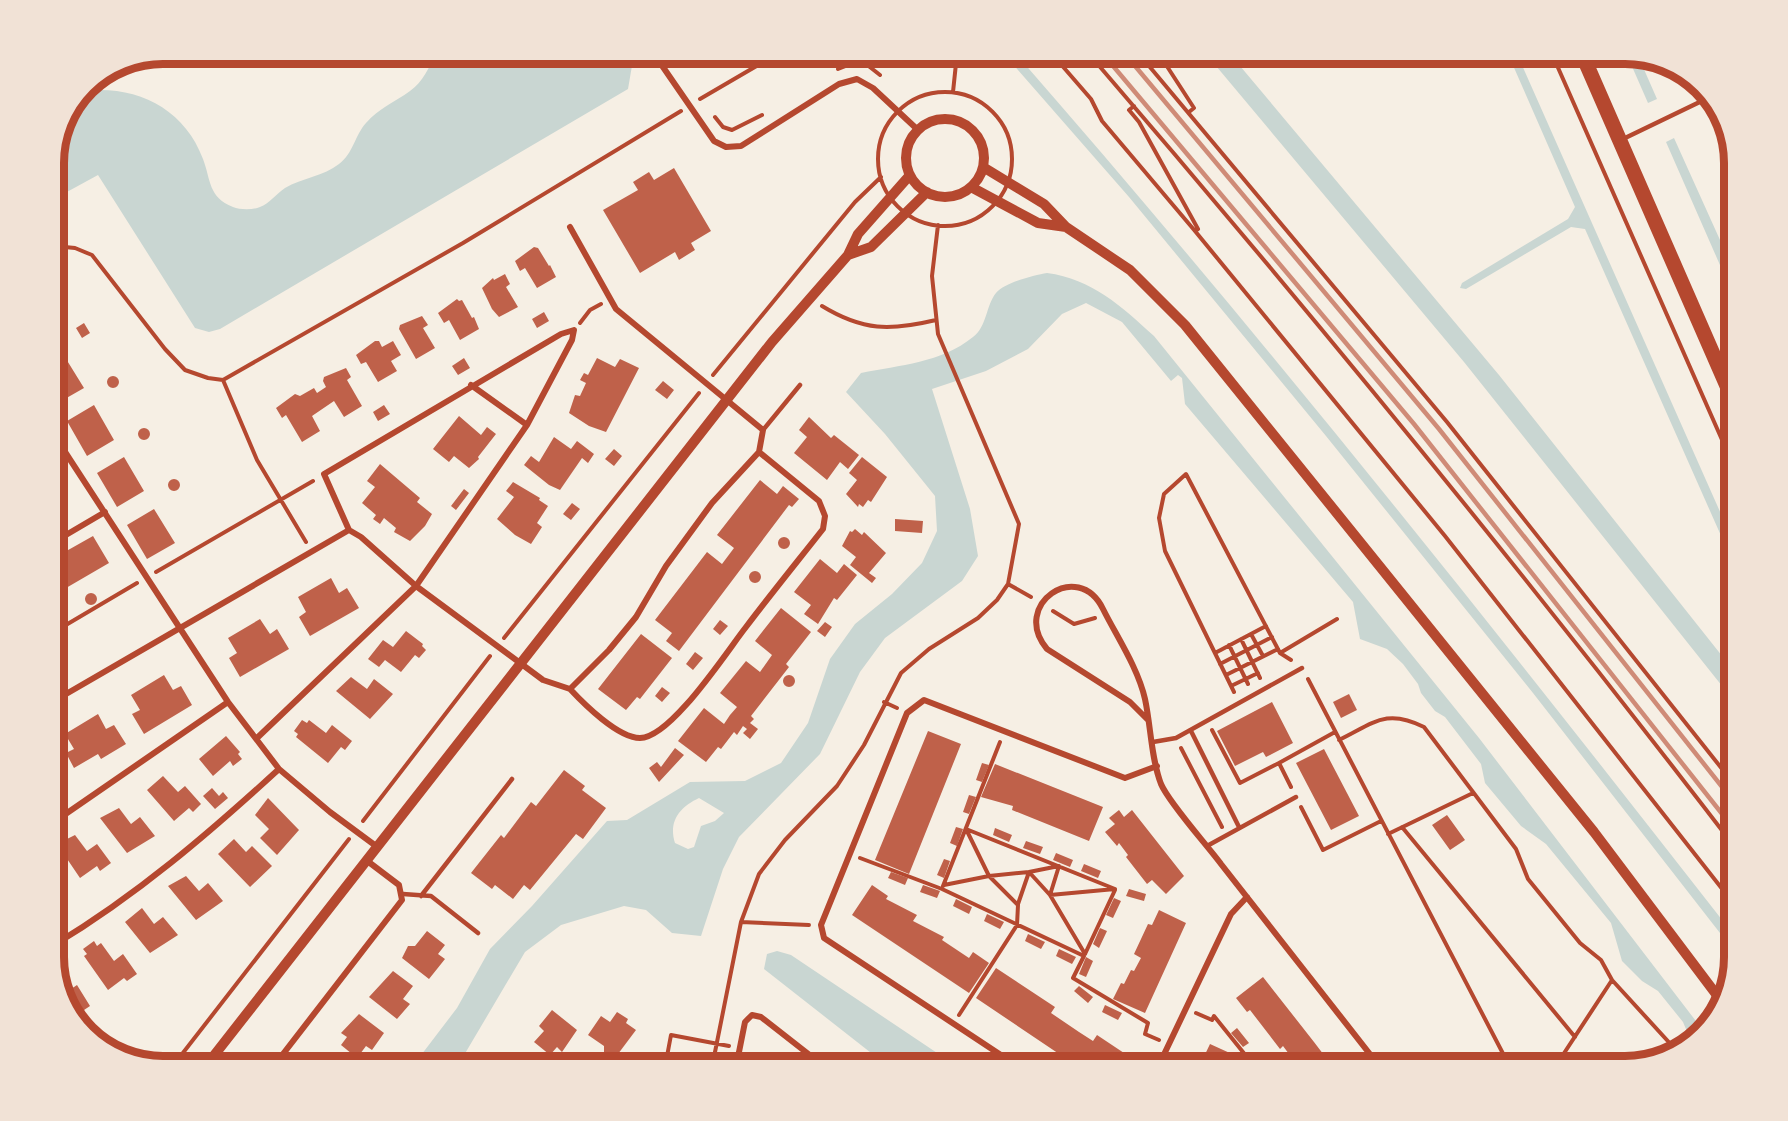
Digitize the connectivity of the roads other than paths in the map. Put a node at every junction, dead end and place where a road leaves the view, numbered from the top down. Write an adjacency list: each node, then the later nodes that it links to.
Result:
1 (661, 64): 4 (street)
2 (1587, 64): 5 (main road)
3 (1701, 102): 5 (lane)
4 (918, 130): 6 (street); 7 (street)
5 (1621, 140): 13 (main road)
6 (983, 166): 8 (street); 11 (street)
7 (910, 175): 9 (street); 12 (street)
8 (971, 187): 9 (street); 11 (street)
9 (927, 192): 12 (street)
10 (570, 226): 16 (street)
11 (1066, 227): 49 (street)
12 (848, 255): 16 (street)
13 (1723, 377)
14 (471, 385): 17 (street); 17 (street); 22 (street)
15 (800, 385): 18 (lane)
16 (727, 400): 18 (street); 26 (street)
17 (527, 425): 24 (street)
18 (763, 430): 20 (street)
19 (65, 452): 21 (street)
20 (759, 452): 28 (street); 28 (street)
21 (105, 512): 23 (street); 25 (street)
22 (349, 530): 24 (street); 25 (street)
23 (65, 536)
24 (416, 586): 26 (street); 33 (street)
25 (179, 627): 29 (street); 30 (street)
26 (520, 663): 28 (street); 41 (street)
27 (1302, 668): 32 (lane)
28 (570, 689)
29 (65, 694)
30 (228, 702): 33 (street); 39 (street)
31 (1148, 720): 31 (street); 34 (street)
32 (1191, 731): 34 (lane); 40 (lane)
33 (257, 738): 36 (street)
34 (1153, 742): 35 (street)
35 (1157, 766): 42 (street); 54 (street)
36 (279, 769): 41 (street); 48 (street)
37 (512, 779): 45 (lane)
38 (1296, 797): 40 (lane)
39 (65, 814)
40 (1239, 827): 42 (lane)
41 (376, 846): 43 (street)
42 (1207, 846): 46 (street)
43 (366, 859): 44 (street); 50 (street)
44 (403, 894): 45 (lane); 51 (street)
45 (422, 896): 47 (lane)
46 (1247, 897): 55 (street); 56 (street)
47 (478, 933)
48 (65, 938)
49 (1716, 994)
50 (214, 1056)
51 (282, 1056)
52 (738, 1056): 53 (street)
53 (811, 1056)
54 (1003, 1056)
55 (1163, 1056)
56 (1371, 1056)

